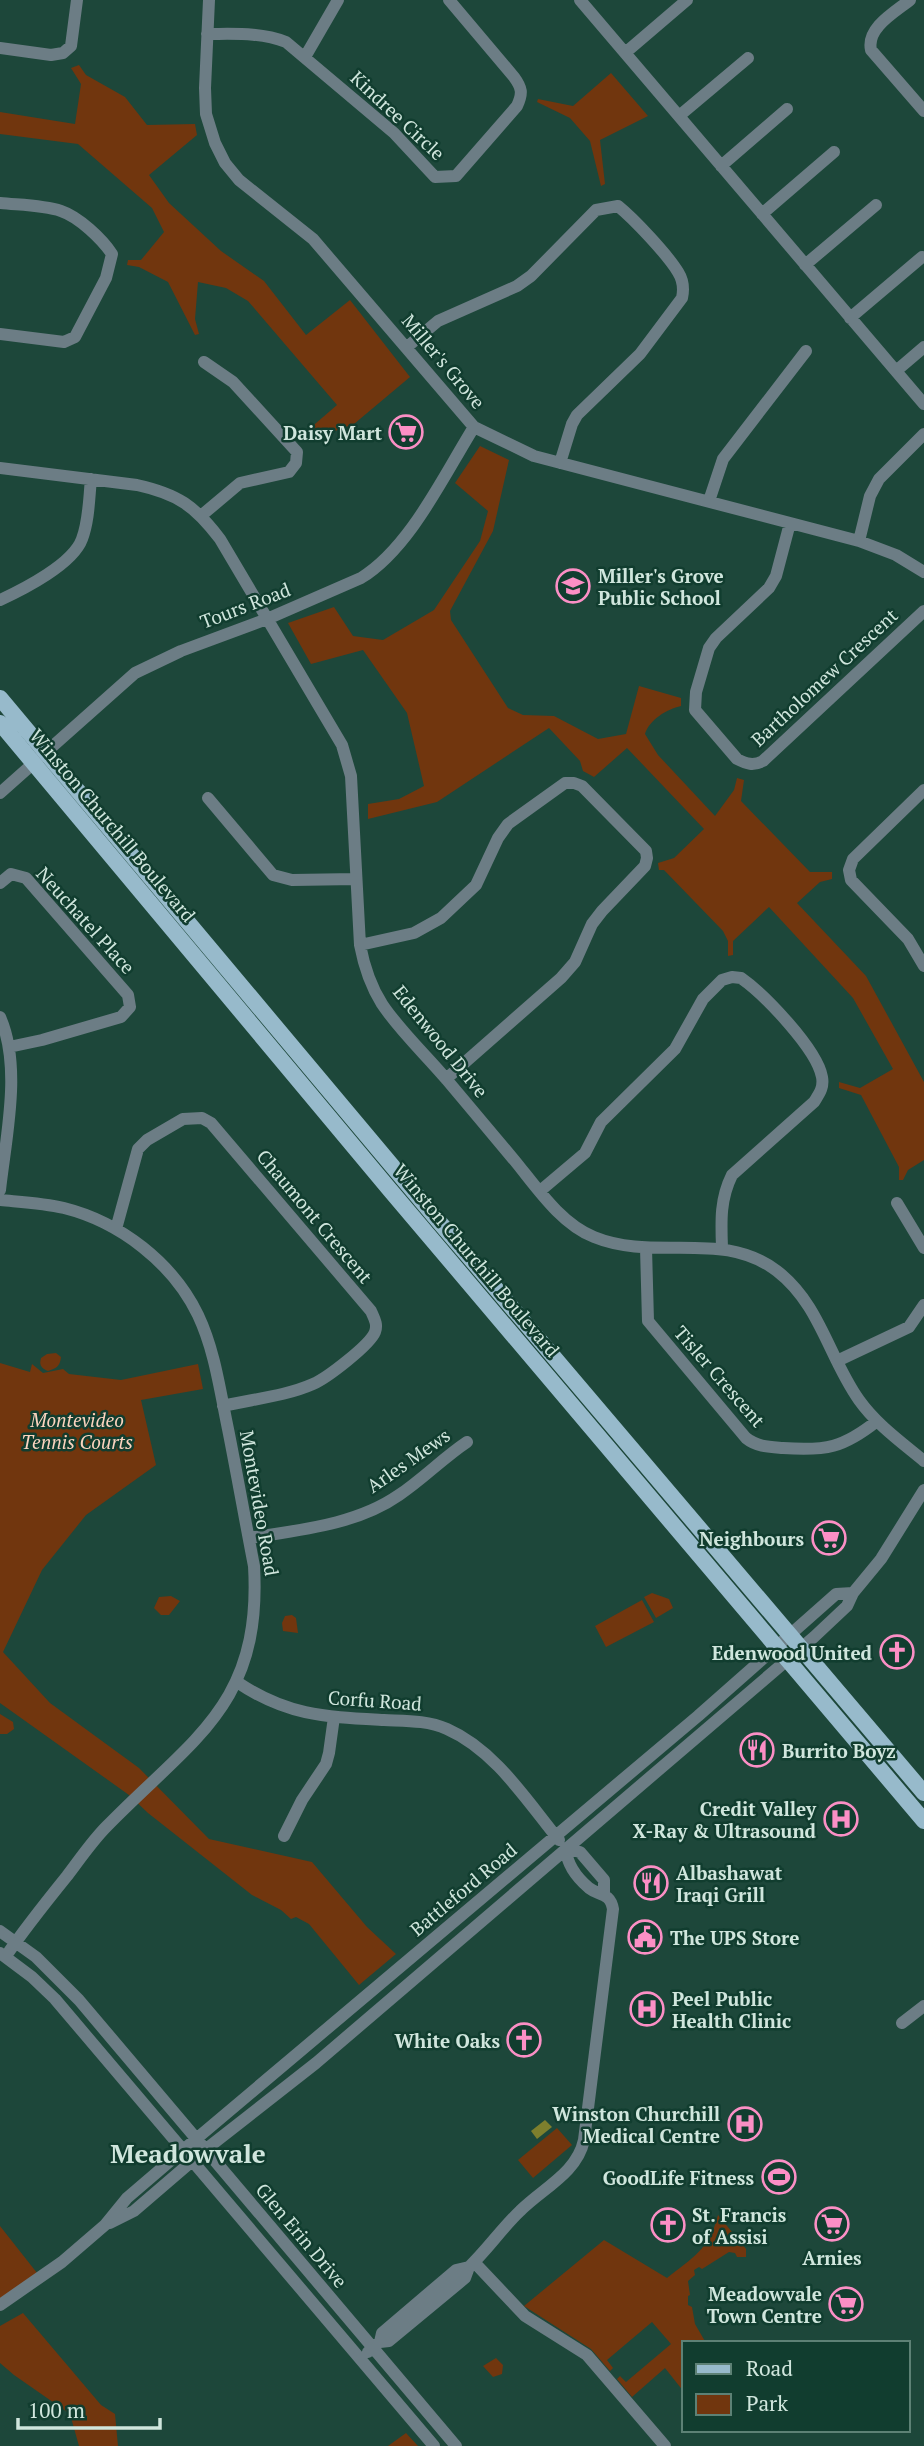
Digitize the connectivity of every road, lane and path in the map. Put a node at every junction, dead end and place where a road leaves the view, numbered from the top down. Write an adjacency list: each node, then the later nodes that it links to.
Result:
1 (77, 0): 9 (street)
2 (209, 0): 8 (street, Miller's Grove)
3 (338, 0): 11 (street)
4 (449, 0): 11 (street, Kindree Circle)
5 (687, 0): 10 (street)
6 (910, 0): 14 (street)
7 (584, 1): 10 (street)
8 (207, 34): 11 (street, Kindree Circle); 26 (street, Miller's Grove)
9 (0, 48)
10 (625, 53): 15 (street)
11 (305, 57)
12 (748, 58): 15 (street)
13 (786, 108): 17 (street)
14 (924, 111)
15 (679, 116): 17 (street)
16 (834, 152): 20 (street)
17 (721, 166): 20 (street)
18 (0, 203): 24 (street)
19 (876, 205): 22 (street)
20 (762, 214): 22 (street)
21 (922, 257): 23 (street)
22 (805, 265): 23 (street)
23 (850, 318): 29 (street)
24 (0, 334)
25 (924, 346): 29 (street)
26 (407, 347): 31 (street, Miller's Grove); 33 (street)
27 (806, 351): 36 (street)
28 (204, 362): 37 (street)
29 (895, 371): 30 (street)
30 (924, 404)
31 (474, 427): 33 (street, Miller's Grove); 43 (street, Tours Road)
32 (924, 434): 39 (street)
33 (560, 463): 36 (street, Miller's Grove)
34 (0, 468): 35 (street, Edenwood Drive)
35 (91, 479): 37 (street, Edenwood Drive); 41 (street)
36 (709, 501): 38 (street, Miller's Grove)
37 (202, 515): 43 (street, Edenwood Drive)
38 (790, 523): 39 (street, Miller's Grove); 42 (street, Bartholomew Crescent)
39 (859, 541): 40 (street, Miller's Grove)
40 (924, 572)
41 (0, 600)
42 (924, 611)
43 (267, 619): 46 (street, Tours Road); 51 (street, Edenwood Drive)
44 (0, 698): 46 (main road, Winston Churchill Boulevard)
45 (0, 723): 47 (main road, Winston Churchill Boulevard)
46 (45, 752): 47 (street, Tours Road); 75 (main road, Winston Churchill Boulevard)
47 (33, 763): 49 (street, Tours Road); 76 (main road, Winston Churchill Boulevard)
48 (924, 790): 54 (street)
49 (0, 793)
50 (208, 798): 51 (street)
51 (356, 879): 53 (street, Edenwood Drive)
52 (0, 883): 56 (street, Neuchatel Place)
53 (360, 945): 57 (street, Edenwood Drive); 57 (street)
54 (924, 965)
55 (0, 1017): 56 (street)
56 (9, 1047): 58 (street)
57 (446, 1079): 59 (street, Edenwood Drive)
58 (0, 1189)
59 (540, 1191): 63 (street); 64 (street, Edenwood Drive)
60 (0, 1200): 62 (street, Montevideo Road)
61 (897, 1203): 65 (street)
62 (116, 1229): 68 (street, Montevideo Road); 68 (street, Chaumont Crescent)
63 (722, 1247): 64 (street, Edenwood Drive); 67 (street, Edenwood Drive)
64 (646, 1248): 69 (street, Tisler Crescent)
65 (924, 1248)
66 (924, 1305): 67 (street)
67 (837, 1361): 69 (street, Edenwood Drive)
68 (223, 1406): 73 (street, Montevideo Road)
69 (877, 1421): 71 (street, Edenwood Drive)
70 (467, 1442): 73 (street, Arles Mews)
71 (924, 1461)
72 (924, 1490): 74 (street, Battleford Road)
73 (249, 1538): 79 (street, Montevideo Road)
74 (853, 1593): 75 (street, Battleford Road); 77 (street, Battleford Road)
75 (790, 1636): 76 (street, Battleford Road); 77 (main road, Winston Churchill Boulevard)
76 (777, 1648): 78 (main road, Winston Churchill Boulevard); 84 (street, Battleford Road)
77 (801, 1649): 78 (street, Battleford Road); 81 (main road, Winston Churchill Boulevard)
78 (788, 1661): 82 (main road, Winston Churchill Boulevard); 85 (street, Battleford Road)
79 (237, 1682): 80 (street, Corfu Road); 87 (street, Montevideo Road)
80 (334, 1717): 83 (street); 84 (street, Corfu Road)
81 (924, 1793)
82 (924, 1821)
83 (284, 1836)
84 (555, 1836): 85 (street, Corfu Road); 91 (street, Battleford Road)
85 (566, 1849): 93 (street, Battleford Road); 96 (street, Corfu Road)
86 (0, 1931): 87 (street, Glen Erin Drive)
87 (16, 1942): 88 (street, Montevideo Road); 91 (street, Glen Erin Drive)
88 (3, 1954): 92 (street, Glen Erin Drive)
89 (924, 2006): 90 (street)
90 (902, 2023)
91 (196, 2138): 92 (street, Battleford Road); 93 (street, Glen Erin Drive)
92 (183, 2150): 94 (street, Glen Erin Drive); 95 (street, Battleford Road)
93 (205, 2150): 94 (street, Battleford Road); 98 (street, Glen Erin Drive)
94 (192, 2161): 95 (street, Battleford Road); 99 (street, Glen Erin Drive)
95 (105, 2225): 97 (street, Battleford Road)
96 (471, 2265): 98 (street, Corfu Road); 102 (street)
97 (0, 2305)
98 (377, 2345): 99 (street, Corfu Road); 101 (street, Glen Erin Drive)
99 (360, 2360): 100 (street, Glen Erin Drive)
100 (434, 2446)
101 (456, 2446)
102 (665, 2446)

